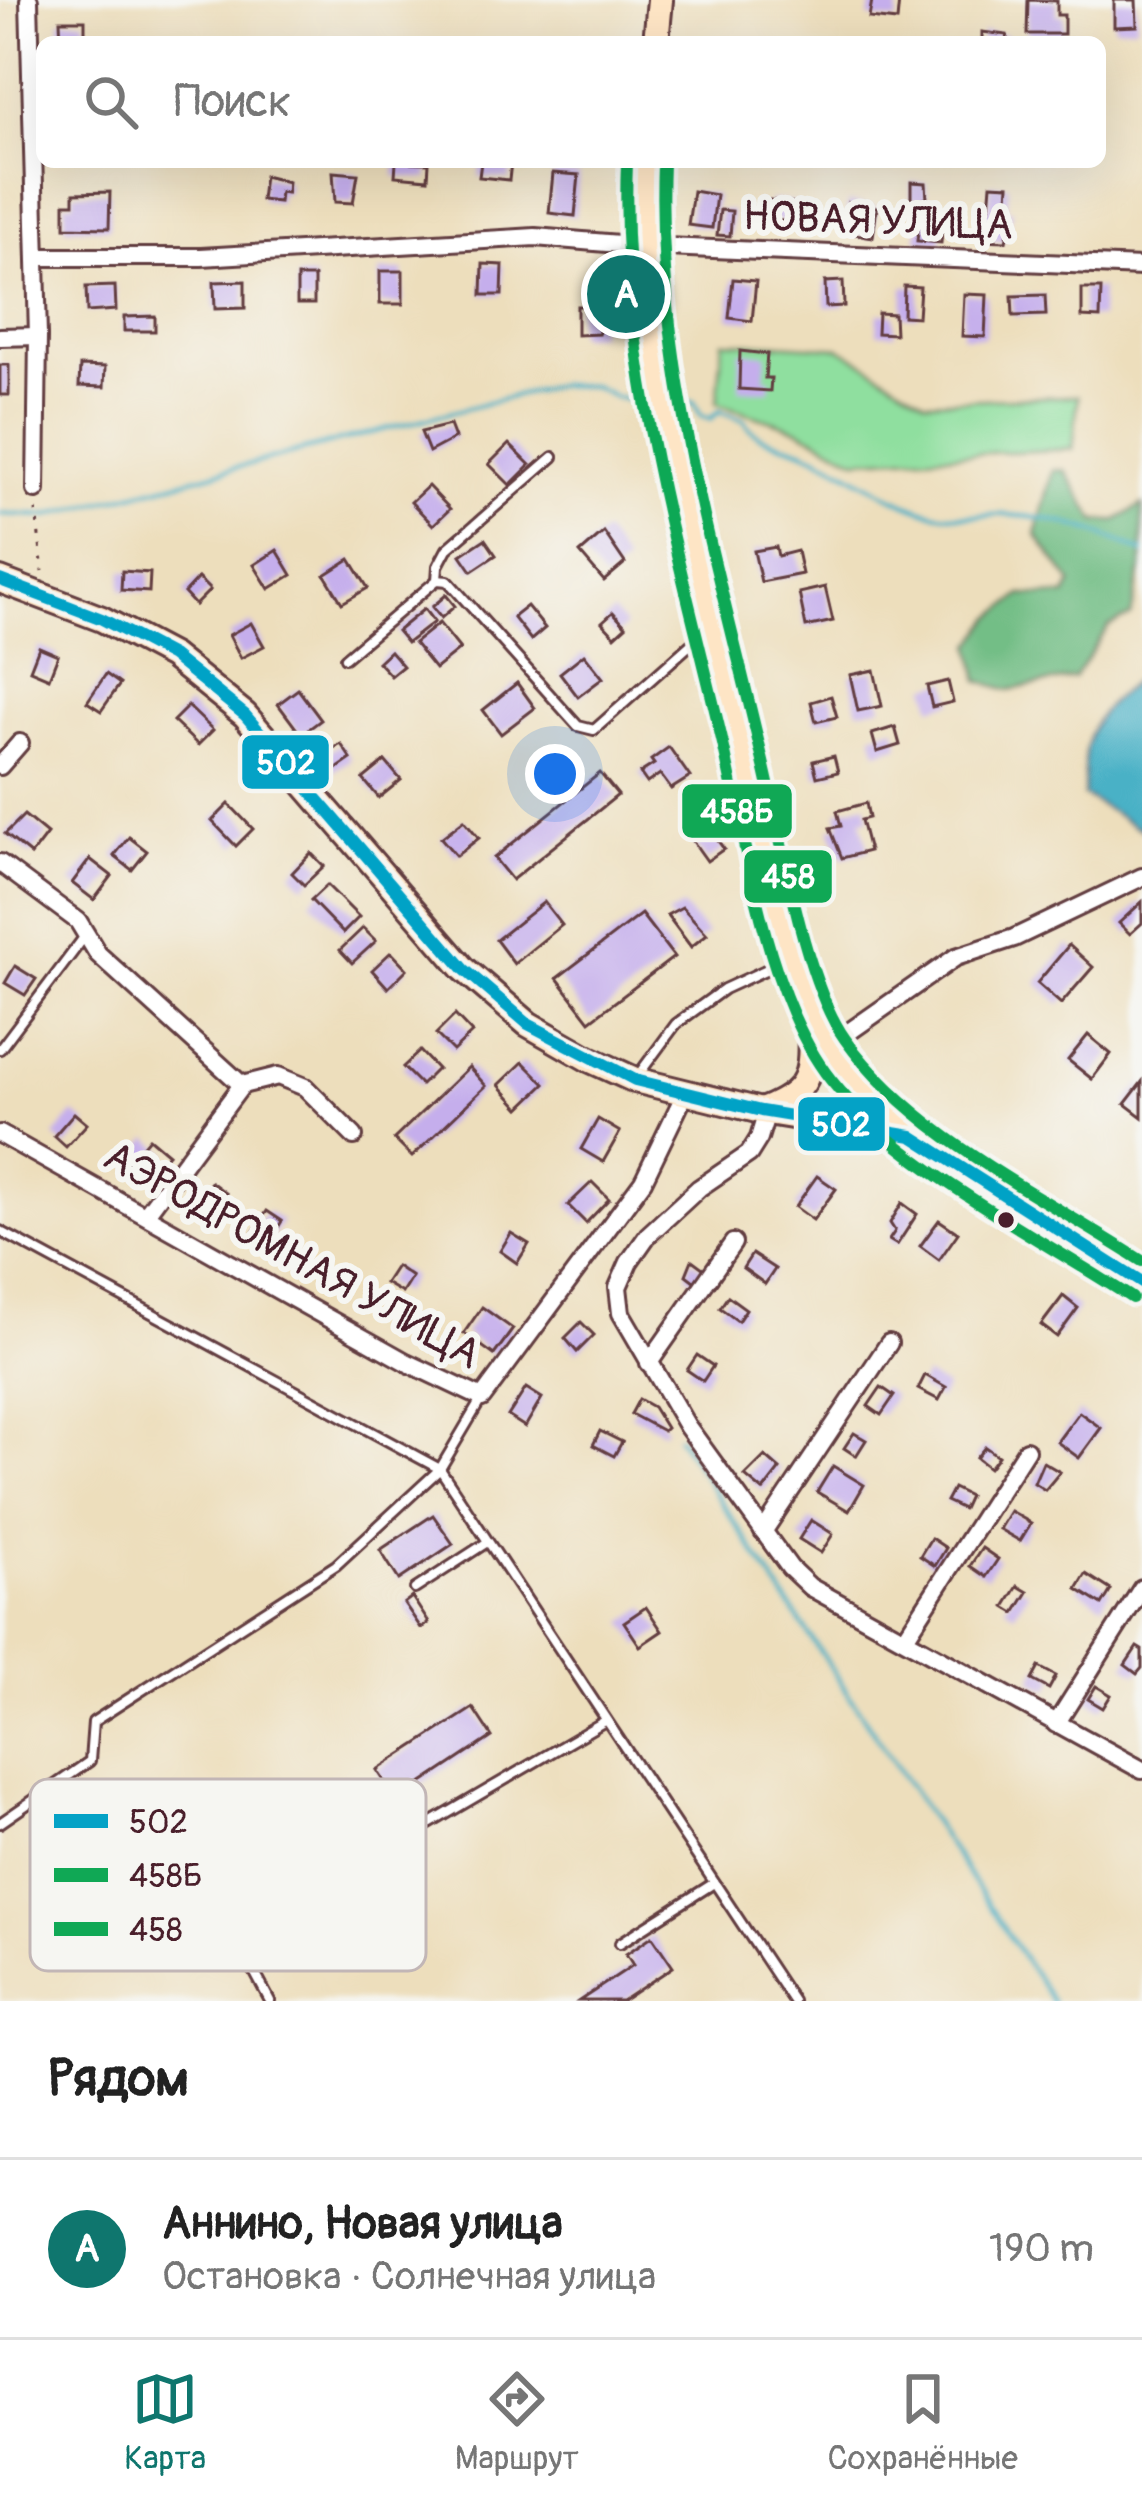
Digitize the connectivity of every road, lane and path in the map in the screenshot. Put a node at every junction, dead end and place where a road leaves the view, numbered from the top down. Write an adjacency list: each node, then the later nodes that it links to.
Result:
1 (29, 0): 6 (street)
2 (660, 0): 3 (main road)
3 (657, 36)
4 (644, 168): 5 (main road)
5 (643, 246): 6 (street, НОВАЯ УЛИЦА); 7 (street, НОВАЯ УЛИЦА); 16 (main road)
6 (36, 256): 8 (street)
7 (1142, 267)
8 (38, 336): 9 (street); 11 (street)
9 (0, 337)
10 (553, 457): 14 (lane)
11 (36, 490)
12 (36, 512): 15 (path)
13 (0, 580): 15 (main road)
14 (437, 580): 16 (lane); 17 (lane)
15 (47, 597): 27 (main road)
16 (716, 637): 24 (main road)
17 (345, 658)
18 (20, 743): 19 (street)
19 (0, 766)
20 (0, 863): 22 (street)
21 (1142, 877): 25 (street)
22 (86, 936): 26 (lane); 28 (street)
23 (776, 965): 27 (lane)
24 (810, 1016): 25 (main road); 30 (main road)
25 (826, 1048): 33 (main road)
26 (0, 1049)
27 (635, 1080): 29 (main road)
28 (242, 1085): 32 (street); 34 (street)
29 (686, 1094): 30 (main road); 40 (street, АЭРОДРОМНАЯ УЛИЦА)
30 (764, 1112): 33 (main road); 39 (street)
31 (0, 1134): 34 (street, АЭРОДРОМНАЯ УЛИЦА)
32 (354, 1136)
33 (912, 1136): 37 (main road)
34 (146, 1214): 40 (street, АЭРОДРОМНАЯ УЛИЦА)
35 (0, 1231): 42 (lane)
36 (733, 1243): 39 (street)
37 (1142, 1283)
38 (889, 1343): 43 (street)
39 (650, 1363): 43 (street)
40 (482, 1398): 42 (lane)
41 (1026, 1450): 47 (street)
42 (440, 1468): 44 (lane); 51 (lane)
43 (763, 1532): 47 (street)
44 (486, 1544): 46 (lane); 48 (lane)
45 (1142, 1588): 49 (street)
46 (415, 1589)
47 (905, 1638): 49 (street)
48 (605, 1721): 54 (lane); 55 (lane)
49 (1056, 1724): 50 (street)
50 (1142, 1770)
51 (64, 1779)
52 (30, 1802): 53 (lane)
53 (0, 1823)
54 (426, 1825)
55 (714, 1882): 56 (lane); 59 (lane)
56 (620, 1943)
57 (254, 1971): 58 (lane)
58 (270, 2001)
59 (793, 2001)

